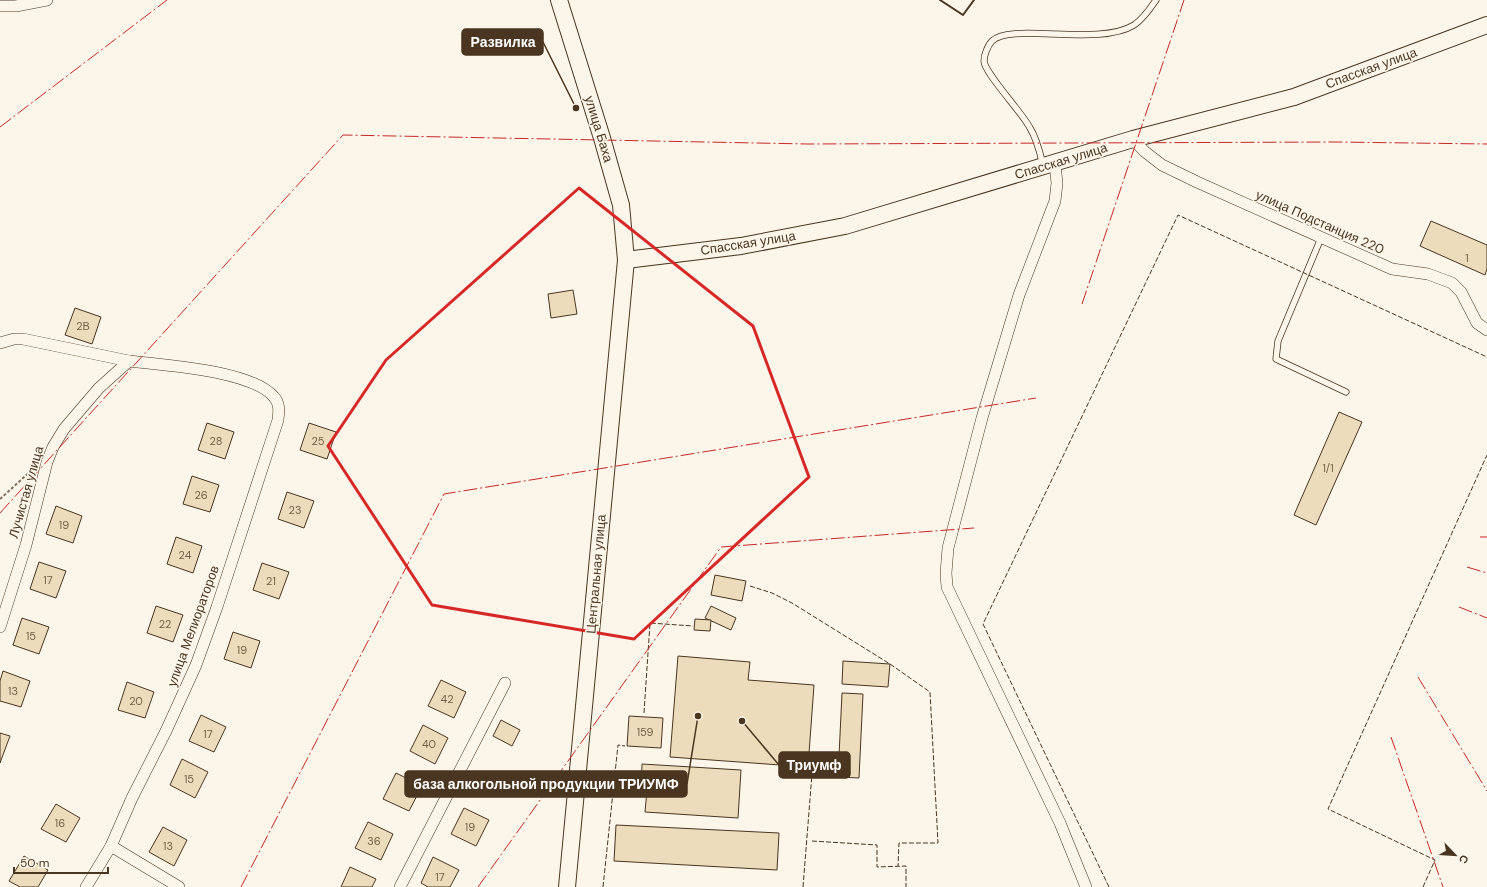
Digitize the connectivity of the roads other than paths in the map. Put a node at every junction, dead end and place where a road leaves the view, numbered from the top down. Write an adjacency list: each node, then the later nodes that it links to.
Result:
1 (47, 0): 4 (street)
2 (559, 0): 9 (street, улица Баха)
3 (1156, 0): 7 (lane)
4 (0, 6)
5 (1487, 25): 6 (street, Спасская улица)
6 (1133, 140): 7 (street, Спасская улица); 8 (street, улица Подстанция 220)
7 (1049, 165): 9 (street, Спасская улица); 21 (street)
8 (1321, 238): 10 (street, улица Подстанция 220); 13 (lane)
9 (626, 260): 20 (street, Центральная улица)
10 (1487, 330)
11 (0, 343): 12 (street)
12 (129, 361): 14 (street, Лучистая улица); 16 (street, улица Мелиораторов)
13 (1346, 392)
14 (0, 626)
15 (505, 683): 19 (street)
16 (111, 846): 17 (street, улица Мелиораторов); 18 (street)
17 (86, 887)
18 (179, 887)
19 (400, 887)
20 (567, 887)
21 (1086, 887)

